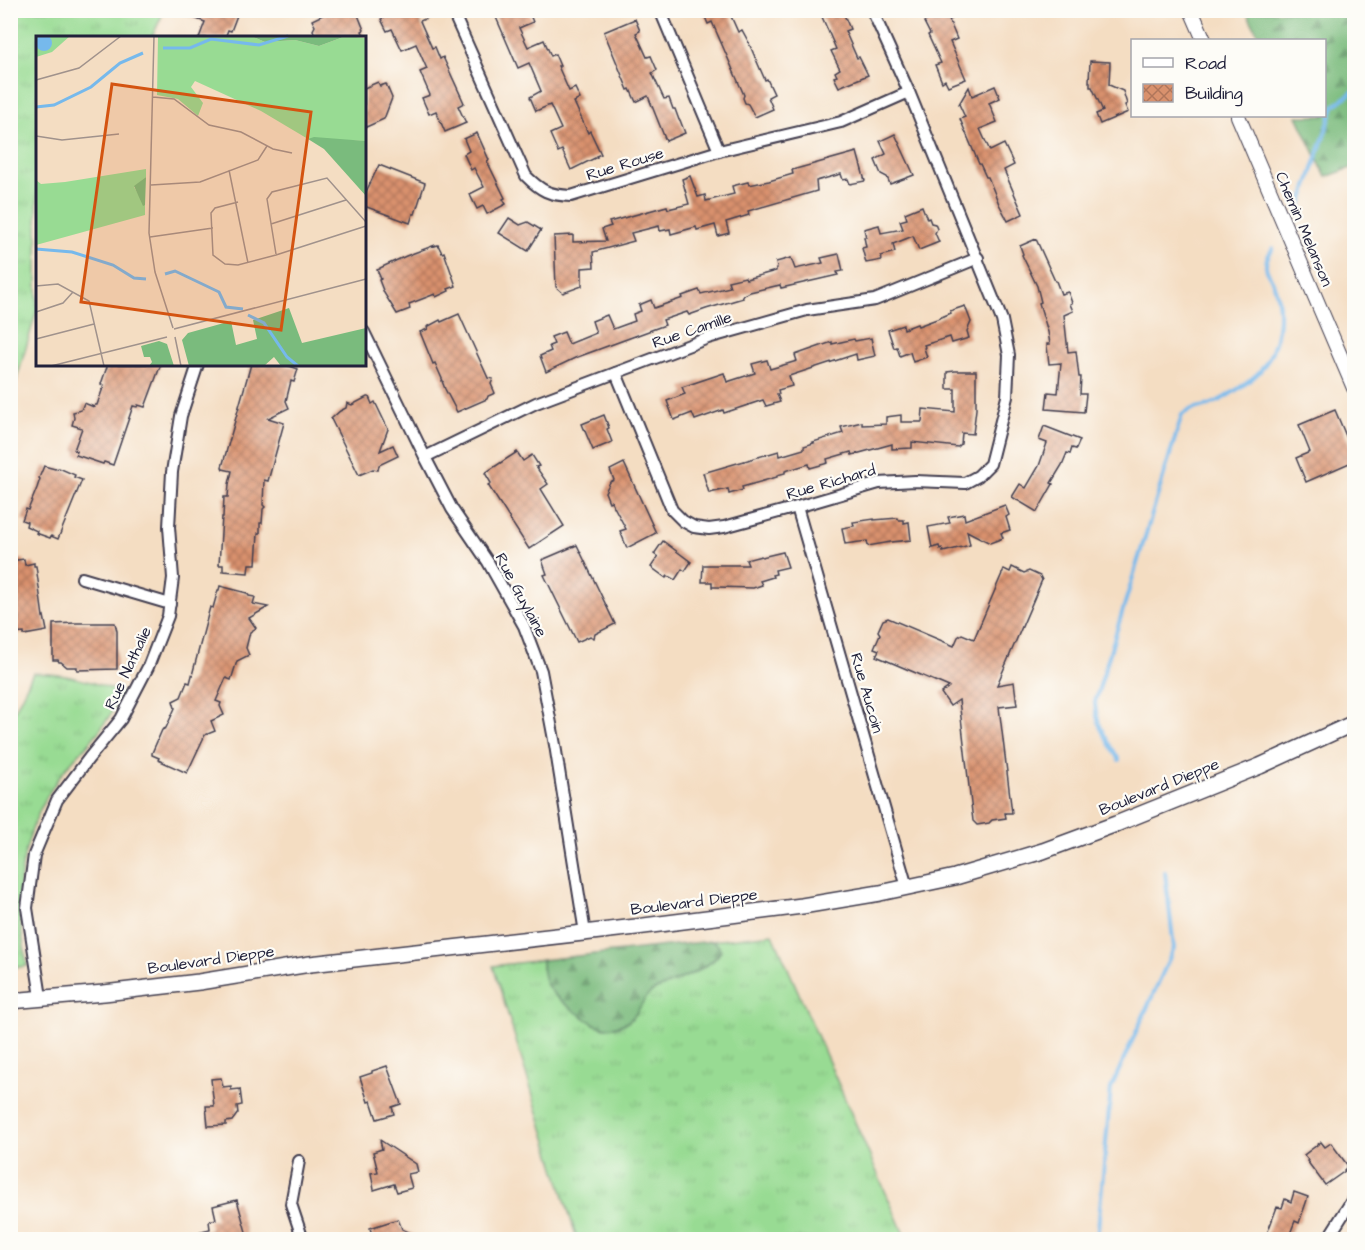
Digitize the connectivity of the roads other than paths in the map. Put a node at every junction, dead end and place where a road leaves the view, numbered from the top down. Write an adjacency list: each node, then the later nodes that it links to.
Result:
1 (452, 10): 8 (street, Rue Rouse)
2 (660, 10): 8 (street)
3 (872, 10): 6 (street, Rue Richard)
4 (1191, 10): 5 (street)
5 (1204, 39)
6 (909, 92): 8 (street, Rue Rouse); 9 (street, Rue Richard)
7 (1238, 117): 13 (street, Chemin Melanson)
8 (719, 151)
9 (978, 258): 12 (street, Rue Camille); 15 (street, Rue Richard)
10 (366, 336): 14 (street, Rue Guylaine)
11 (197, 366): 17 (street, Rue Nathalie)
12 (616, 373): 14 (street, Rue Camille); 15 (street, Rue Richard)
13 (1354, 388)
14 (424, 457): 20 (street, Rue Guylaine)
15 (797, 507): 19 (street, Rue Aucoin)
16 (82, 578): 17 (street)
17 (170, 604): 21 (street, Rue Nathalie)
18 (1354, 723): 19 (main road, Boulevard Dieppe)
19 (907, 887): 20 (main road, Boulevard Dieppe)
20 (585, 933): 21 (main road, Boulevard Dieppe)
21 (41, 997): 22 (main road, Boulevard Dieppe)
22 (10, 1001)
23 (299, 1161): 25 (street)
24 (1354, 1201): 26 (street)
25 (303, 1239)
26 (1329, 1239)

